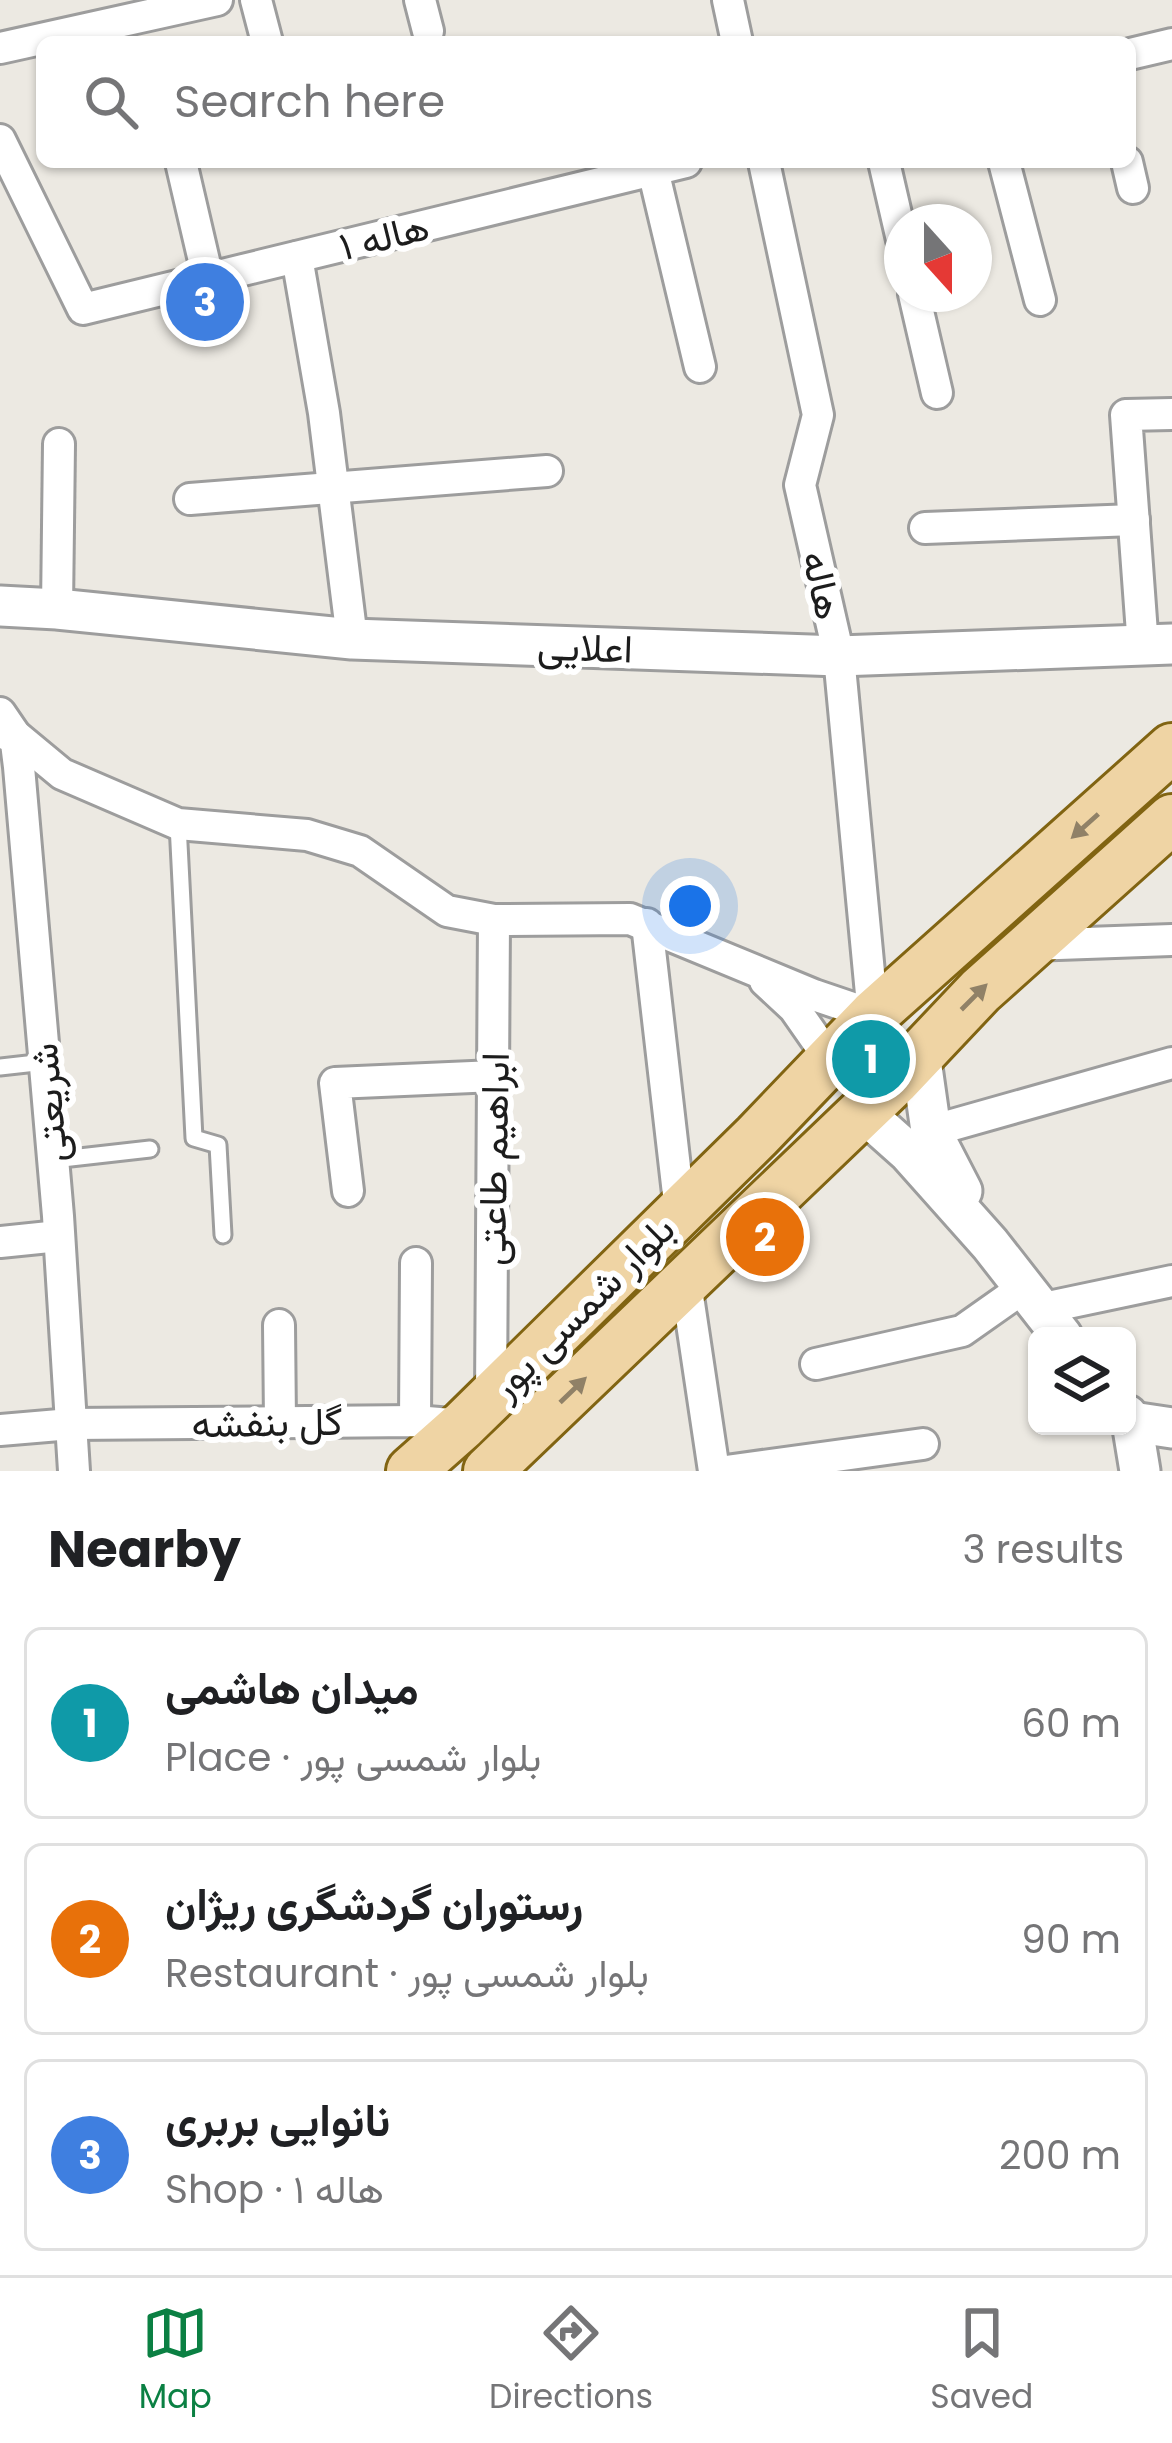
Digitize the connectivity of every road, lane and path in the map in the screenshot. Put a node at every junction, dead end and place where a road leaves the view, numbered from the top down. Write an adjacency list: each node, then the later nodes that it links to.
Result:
1 (217, 0): 6 (street)
2 (256, 0): 7 (street)
3 (421, 0): 5 (street)
4 (728, 0): 8 (street)
5 (428, 32)
6 (54, 36)
7 (265, 36)
8 (736, 36)
9 (36, 40): 11 (street)
10 (1172, 44): 12 (street)
11 (0, 48)
12 (1136, 53)
13 (0, 140): 22 (street, هاله ۱)
14 (182, 168): 22 (street)
15 (661, 168): 19 (street, هاله ۱)
16 (765, 168): 38 (street, هاله)
17 (885, 168): 20 (street)
18 (1006, 168): 23 (street)
19 (653, 170): 21 (street, هاله ۱); 25 (street)
20 (894, 204)
21 (297, 257): 22 (street, هاله ۱); 30 (street)
22 (208, 278)
23 (1040, 300)
24 (918, 312): 26 (street)
25 (700, 367)
26 (937, 393)
27 (1172, 414): 32 (street)
28 (59, 444): 35 (street)
29 (548, 470): 30 (street)
30 (334, 488): 31 (street); 36 (street)
31 (190, 500)
32 (1134, 520): 33 (street); 37 (street)
33 (925, 528)
34 (0, 606): 35 (street, اعلایی)
35 (57, 609): 36 (street, اعلایی)
36 (352, 639): 38 (street, اعلایی)
37 (1158, 645): 38 (street, اعلایی)
38 (839, 656): 48 (street, هاله)
39 (5, 728): 42 (street); 51 (street, شریعتی)
40 (1172, 748): 48 (main road, بلوار شمسی پور, one-way to 48)
41 (1172, 819): 46 (main road, بلوار شمسی پور)
42 (178, 824): 43 (street); 63 (lane)
43 (494, 920): 44 (street); 54 (street, ابراهیم طاعتی)
44 (647, 924): 47 (street); 62 (street)
45 (1172, 940): 46 (street)
46 (1030, 945): 49 (main road, بلوار شمسی پور, one-way to 46)
47 (752, 969): 48 (street); 50 (street)
48 (873, 1015): 50 (main road, بلوار شمسی پور)
49 (920, 1053): 55 (main road, بلوار شمسی پور); 56 (street)
50 (831, 1060): 55 (main road); 57 (main road, بلوار شمسی پور)
51 (45, 1062): 53 (lane); 59 (street, شریعتی)
52 (1172, 1063): 56 (street)
53 (0, 1067)
54 (495, 1076): 61 (street); 73 (street, ابراهیم طاعتی)
55 (863, 1112): 60 (main road, بلوار شمسی پور); 66 (street)
56 (931, 1131): 66 (street)
57 (757, 1136): 60 (main road); 62 (main road, بلوار شمسی پور)
58 (150, 1148): 59 (lane)
59 (53, 1160): 64 (street, شریعتی)
60 (802, 1170): 69 (main road, بلوار شمسی پور)
61 (348, 1191)
62 (680, 1210): 73 (main road, بلوار شمسی پور)
63 (223, 1234)
64 (59, 1236): 65 (street); 77 (street, شریعتی)
65 (0, 1242)
66 (990, 1244): 70 (street)
67 (416, 1263): 75 (street)
68 (1172, 1281): 70 (street)
69 (686, 1283): 84 (main road, بلوار شمسی پور, one-way to 69); 85 (street)
70 (1041, 1311): 72 (street)
71 (279, 1325): 76 (street)
72 (816, 1364)
73 (477, 1411): 75 (street, گل بنفشه); 83 (main road, بلوار شمسی پور)
74 (1136, 1420): 78 (street)
75 (415, 1421): 76 (street, گل بنفشه)
76 (280, 1423): 77 (street, گل بنفشه)
77 (71, 1424): 79 (street, گل بنفشه); 82 (street, شریعتی)
78 (1172, 1428)
79 (0, 1430)
80 (1133, 1435): 87 (street)
81 (923, 1444): 86 (street)
82 (74, 1471)
83 (411, 1471)
84 (488, 1471)
85 (714, 1471)
86 (726, 1471)
87 (1140, 1471)

